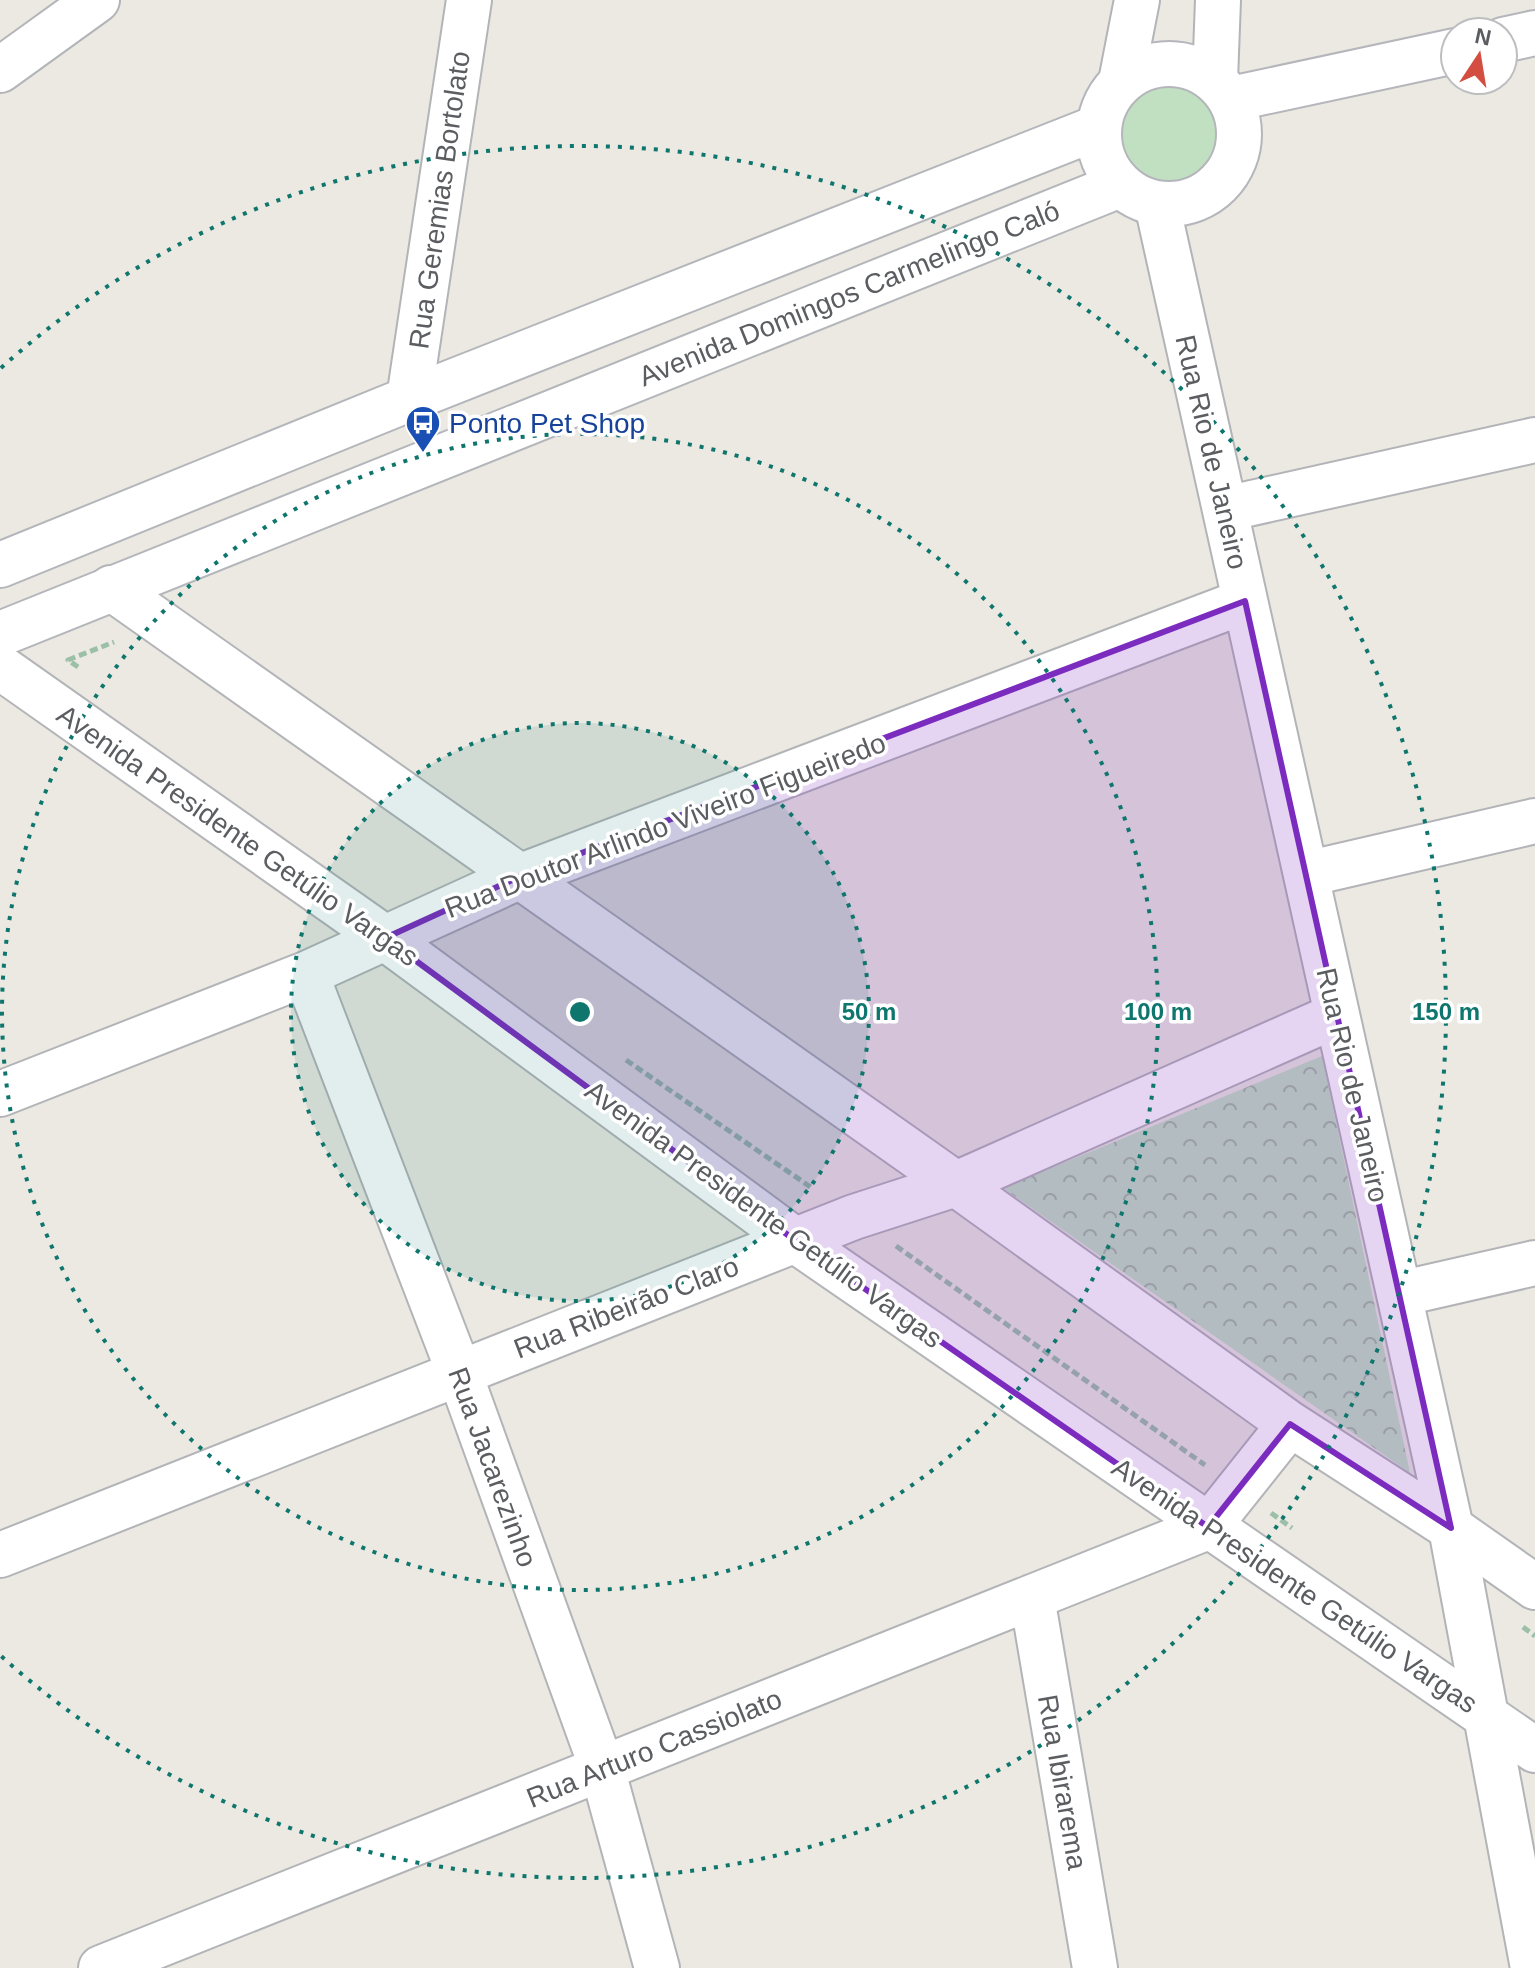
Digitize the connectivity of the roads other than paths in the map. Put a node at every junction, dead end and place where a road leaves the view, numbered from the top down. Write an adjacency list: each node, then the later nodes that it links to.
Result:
1 (97, 0): 6 (street)
2 (469, 0): 11 (street, Rua Geremias Bortolato)
3 (1137, 0): 7 (street)
4 (1218, 0): 8 (street)
5 (1439, 54): 8 (street)
6 (0, 70)
7 (1121, 82): 8 (street); 9 (street)
8 (1223, 90): 10 (street)
9 (1099, 127): 10 (street); 11 (street)
10 (1138, 195): 13 (street, Rua Rio de Janeiro); 15 (street, Avenida Domingos Carmelingo Caló)
11 (409, 399): 14 (street)
12 (1535, 440): 13 (street)
13 (1225, 509): 16 (street, Rua Rio de Janeiro)
14 (7, 568)
15 (111, 588): 17 (street, Avenida Domingos Carmelingo Caló); 21 (street)
16 (1245, 601): 20 (street, Rua Rio de Janeiro); 21 (street, Rua Doutor Arlindo Viveiro Figueiredo)
17 (0, 634)
18 (0, 667): 22 (street, Avenida Presidente Getúlio Vargas)
19 (1535, 821): 20 (street)
20 (1306, 874): 24 (street, Rua Rio de Janeiro)
21 (521, 876): 22 (street, Rua Doutor Arlindo Viveiro Figueiredo); 26 (street)
22 (385, 938): 23 (street, Rua Doutor Arlindo Viveiro Figueiredo); 27 (street, Avenida Presidente Getúlio Vargas)
23 (306, 974): 25 (street, Rua Doutor Arlindo Viveiro Figueiredo); 30 (street, Rua Jacarezinho)
24 (1337, 1015): 26 (street, Rua Ribeirão Claro); 29 (street, Rua Rio de Janeiro)
25 (0, 1094)
26 (956, 1184): 27 (street, Rua Ribeirão Claro); 31 (street)
27 (796, 1241): 30 (street, Rua Ribeirão Claro); 32 (street, Avenida Presidente Getúlio Vargas)
28 (1535, 1263): 29 (street)
29 (1399, 1294): 33 (street, Rua Rio de Janeiro)
30 (459, 1372): 34 (street, Rua Ribeirão Claro); 39 (street, Rua Jacarezinho)
31 (1290, 1424): 32 (street); 33 (street)
32 (1208, 1527): 36 (street, Rua Arturo Cassiolato); 37 (street, Avenida Presidente Getúlio Vargas)
33 (1451, 1528): 35 (street); 37 (street, Rua Rio de Janeiro)
34 (0, 1555)
35 (1535, 1587)
36 (1032, 1597): 39 (street, Rua Arturo Cassiolato); 42 (street, Rua Ibirarema)
37 (1486, 1716): 38 (street, Avenida Presidente Getúlio Vargas); 43 (street, Rua Rio de Janeiro)
38 (1535, 1750)
39 (602, 1768): 40 (street, Rua Arturo Cassiolato); 41 (street, Rua Jacarezinho)
40 (101, 1968)
41 (657, 1968)
42 (1095, 1968)
43 (1533, 1968)

